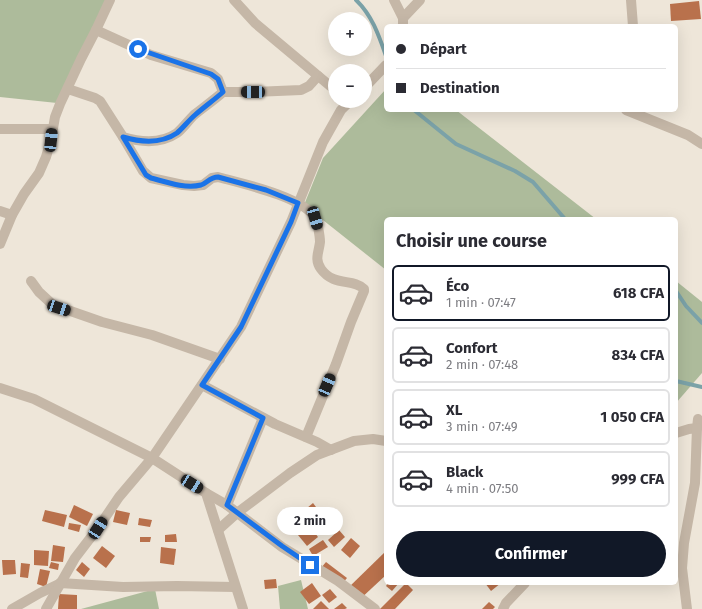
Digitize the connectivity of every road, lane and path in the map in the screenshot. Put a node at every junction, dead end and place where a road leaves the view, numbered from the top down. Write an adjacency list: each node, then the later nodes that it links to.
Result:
1 (110, 0): 8 (street)
2 (234, 0): 10 (street)
3 (394, 0): 6 (street)
4 (420, 0): 6 (street)
5 (631, 0): 7 (street)
6 (403, 22)
7 (633, 24)
8 (96, 30): 13 (street); 14 (street)
9 (384, 67): 11 (street)
10 (318, 76): 12 (street); 14 (street)
11 (372, 79)
12 (328, 84)
13 (68, 89): 18 (street); 19 (street)
14 (223, 92): 19 (street)
15 (343, 108): 21 (street)
16 (631, 112): 20 (street)
17 (0, 129): 18 (street)
18 (53, 129): 23 (street)
19 (123, 137): 21 (street)
20 (702, 144)
21 (298, 203): 26 (street); 31 (street)
22 (0, 211): 23 (street)
23 (12, 215): 24 (street)
24 (0, 244)
25 (31, 281): 26 (street)
26 (220, 359): 27 (street)
27 (202, 385): 29 (street); 34 (street)
28 (0, 388): 34 (street)
29 (263, 418): 31 (street); 36 (street)
30 (678, 432): 47 (street)
31 (306, 437): 33 (street)
32 (384, 441): 33 (street)
33 (331, 450): 37 (street)
34 (152, 458): 35 (street); 39 (street)
35 (206, 493): 36 (street); 38 (street)
36 (227, 505): 37 (street)
37 (237, 513): 38 (street); 45 (street)
38 (218, 530): 41 (street)
39 (60, 584): 41 (street); 42 (street); 43 (street)
40 (523, 585): 46 (street)
41 (235, 587): 44 (street)
42 (12, 609)
43 (46, 609)
44 (242, 609)
45 (375, 609)
46 (503, 609)
47 (687, 609)

